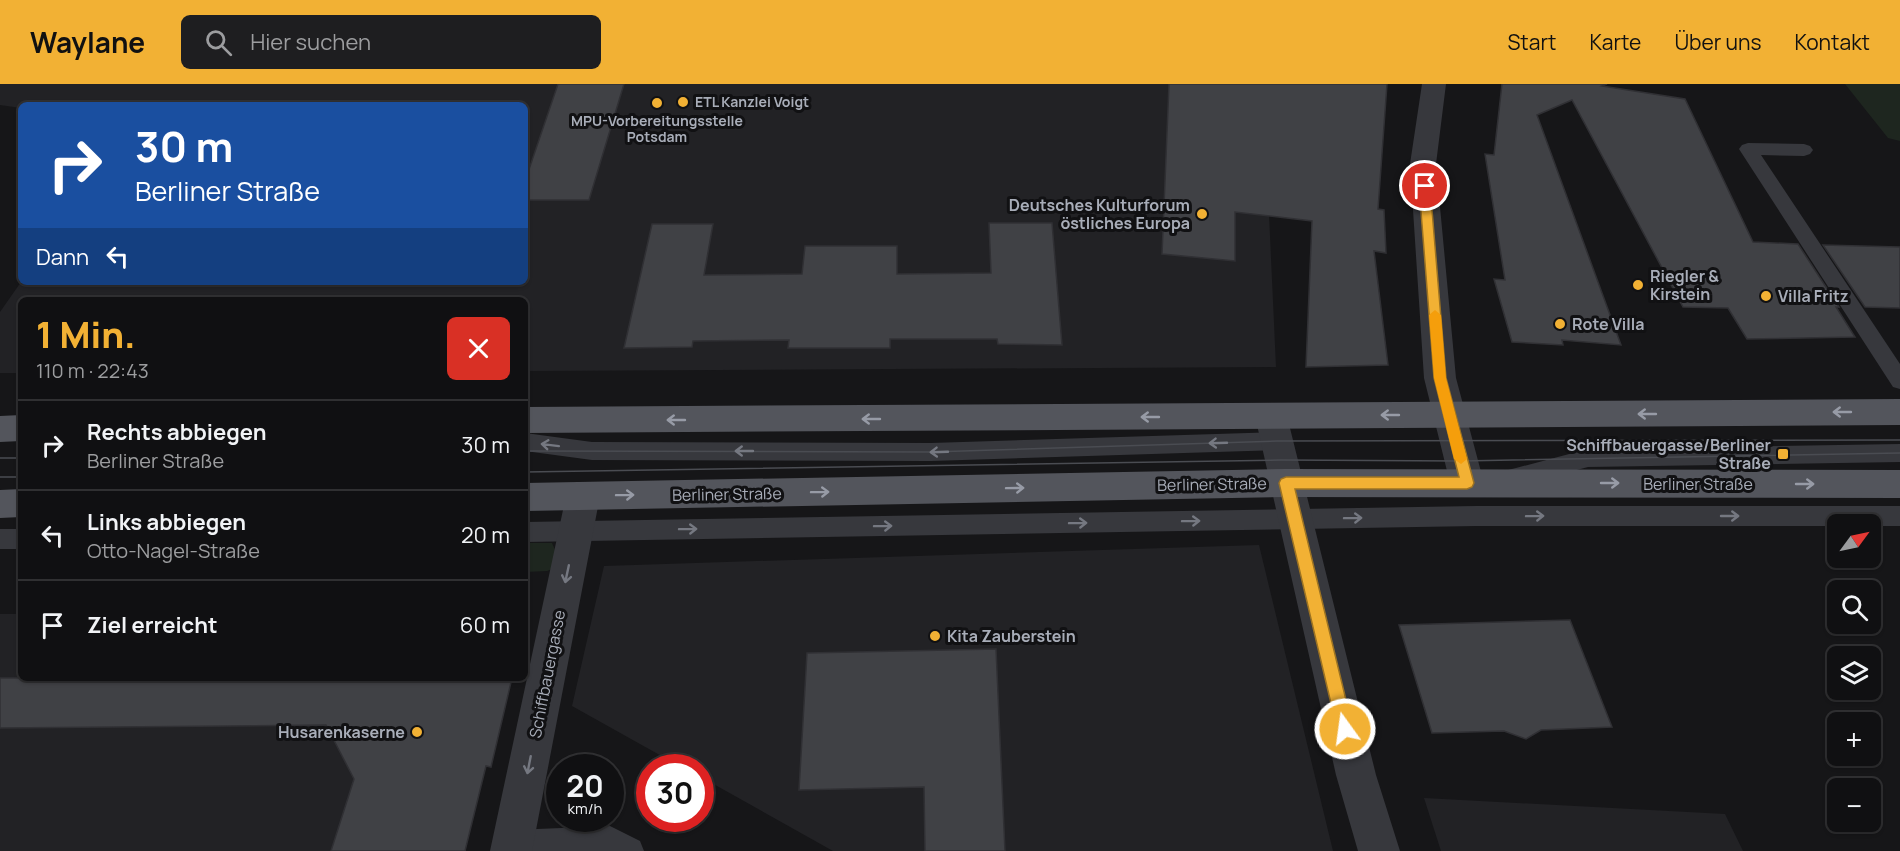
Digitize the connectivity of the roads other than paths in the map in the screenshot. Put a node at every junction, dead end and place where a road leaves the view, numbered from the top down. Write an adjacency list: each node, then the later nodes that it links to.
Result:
1 (1434, 84): 5 (street)
2 (1804, 150): 3 (lane)
3 (1900, 381)
4 (1900, 412): 5 (main road, one-way to 5)
5 (1448, 415): 9 (main road, one-way to 9); 13 (street)
6 (528, 420): 9 (main road, one-way to 6)
7 (0, 429): 8 (main road)
8 (18, 429)
9 (1274, 429): 10 (lane, one-way to 10); 12 (street)
10 (528, 442)
11 (1900, 453): 13 (lane)
12 (1286, 483): 13 (main road, Berliner Straße); 18 (main road, Berliner Straße, one-way to 12); 20 (street)
13 (1478, 483): 14 (main road, Berliner Straße, one-way to 14)
14 (1900, 484)
15 (528, 498): 18 (main road, Berliner Straße)
16 (18, 503): 17 (main road)
17 (0, 504)
18 (580, 514): 20 (lane, one-way to 20); 21 (lane); 24 (street, Schiffbauergasse, one-way to 24)
19 (1900, 516): 20 (lane, one-way to 19)
20 (1294, 519): 26 (street)
21 (528, 531)
22 (0, 539): 23 (lane)
23 (18, 539)
24 (512, 848): 25 (lane)
25 (630, 851)
26 (1379, 851)

